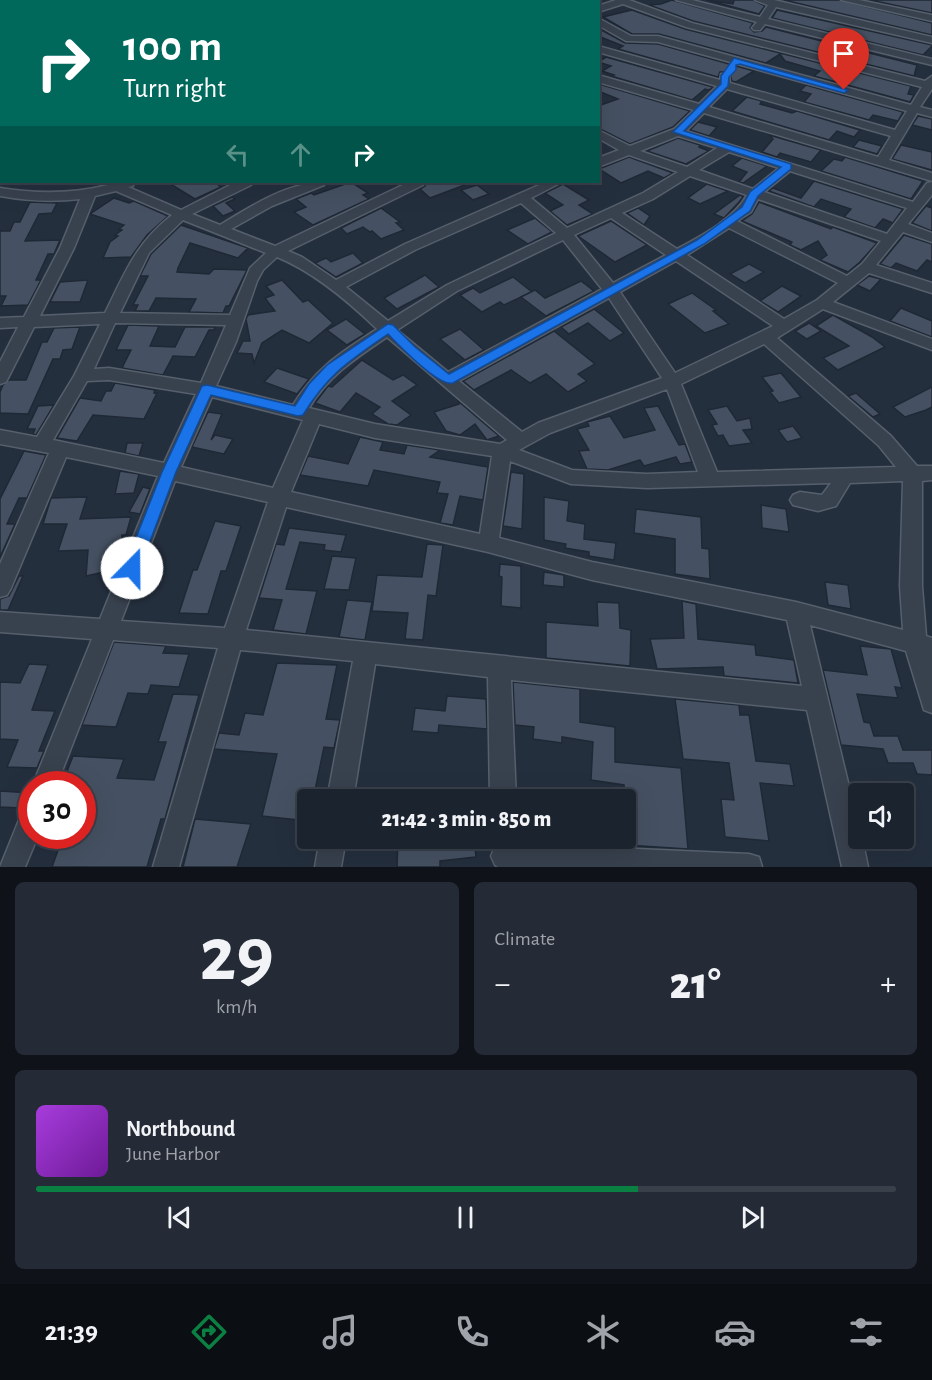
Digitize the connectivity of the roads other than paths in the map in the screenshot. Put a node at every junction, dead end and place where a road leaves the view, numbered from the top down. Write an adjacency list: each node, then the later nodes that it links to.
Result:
1 (622, 0): 6 (street); 11 (street)
2 (681, 0): 9 (street)
3 (846, 0): 7 (street)
4 (901, 0): 7 (street)
5 (768, 1): 9 (street); 15 (street)
6 (600, 8)
7 (893, 10): 8 (street)
8 (932, 18)
9 (762, 20): 14 (street); 19 (street)
10 (600, 22): 12 (street)
11 (689, 25): 13 (street); 14 (street)
12 (624, 37): 13 (street); 16 (street)
13 (658, 39): 18 (street)
14 (749, 40): 18 (street); 22 (street)
15 (932, 40)
16 (600, 46)
17 (600, 48): 23 (street)
18 (736, 60): 23 (street); 26 (street)
19 (932, 62)
20 (600, 79): 21 (street)
21 (611, 82): 24 (street); 25 (street)
22 (931, 84): 26 (street)
23 (725, 85): 25 (street); 30 (street)
24 (600, 89)
25 (702, 109): 28 (street); 33 (street)
26 (915, 109): 27 (street); 30 (street)
27 (932, 114)
28 (678, 132): 31 (street); 32 (street)
29 (600, 135): 32 (street)
30 (899, 135): 33 (street)
31 (728, 147): 35 (street); 36 (street)
32 (629, 151): 34 (street); 36 (street)
33 (882, 161): 37 (street)
34 (600, 162)
35 (788, 166): 44 (street); 47 (street)
36 (692, 172): 44 (street); 49 (street)
37 (932, 177)
38 (122, 183): 45 (street); 50 (street)
39 (243, 183): 50 (street)
40 (317, 183): 52 (street)
41 (416, 183): 56 (street)
42 (554, 183): 46 (street)
43 (6, 194): 45 (street); 48 (street)
44 (754, 194): 51 (street); 53 (street)
45 (89, 195): 66 (street)
46 (522, 197): 54 (street); 60 (street)
47 (926, 198): 53 (street)
48 (0, 209)
49 (613, 213): 54 (street); 57 (street)
50 (181, 215): 52 (street); 64 (street)
51 (728, 222): 57 (street); 59 (street)
52 (222, 229): 56 (street)
53 (894, 232): 55 (street); 58 (street)
54 (565, 233): 62 (street); 68 (street)
55 (932, 238)
56 (275, 252): 60 (street); 65 (street)
57 (678, 254): 62 (street); 69 (street)
58 (867, 267): 59 (street); 61 (street)
59 (849, 283): 63 (street)
60 (336, 286): 68 (street)
61 (932, 288)
62 (612, 292): 74 (street); 75 (street)
63 (822, 303): 69 (street); 71 (street)
64 (110, 318): 65 (street); 66 (street); 72 (street)
65 (235, 320): 76 (street)
66 (29, 322): 67 (street); 73 (street)
67 (0, 323)
68 (388, 327): 74 (street); 77 (street)
69 (784, 327): 70 (street)
70 (766, 337): 75 (street); 83 (street)
71 (932, 345)
72 (82, 376): 76 (street); 80 (street)
73 (0, 378)
74 (448, 380): 79 (street)
75 (672, 381): 79 (street); 85 (street)
76 (207, 390): 77 (street); 82 (street)
77 (306, 413): 81 (street); 86 (street)
78 (0, 437): 80 (street)
79 (520, 440): 81 (street)
80 (50, 448): 82 (street); 89 (street)
81 (502, 451): 85 (street); 88 (street)
82 (169, 472): 86 (street); 92 (street)
83 (922, 474): 84 (street); 94 (street)
84 (844, 475): 85 (street); 87 (street)
85 (710, 479)
86 (279, 497): 88 (street); 93 (street)
87 (800, 500)
88 (488, 544): 90 (street)
89 (0, 588)
90 (796, 612): 94 (street); 97 (street)
91 (0, 622): 92 (street)
92 (108, 628): 93 (street); 99 (street)
93 (232, 640): 95 (street); 107 (street)
94 (923, 646): 98 (street)
95 (366, 652): 96 (street); 100 (street)
96 (499, 668): 97 (street); 101 (street)
97 (815, 699): 110 (street)
98 (932, 702)
99 (50, 771)
100 (342, 789)
101 (503, 789)
102 (20, 849): 106 (street)
103 (331, 849): 108 (street)
104 (504, 854): 105 (street)
105 (608, 864): 109 (street)
106 (12, 867)
107 (166, 867)
108 (328, 867)
109 (748, 867)
110 (855, 867)

